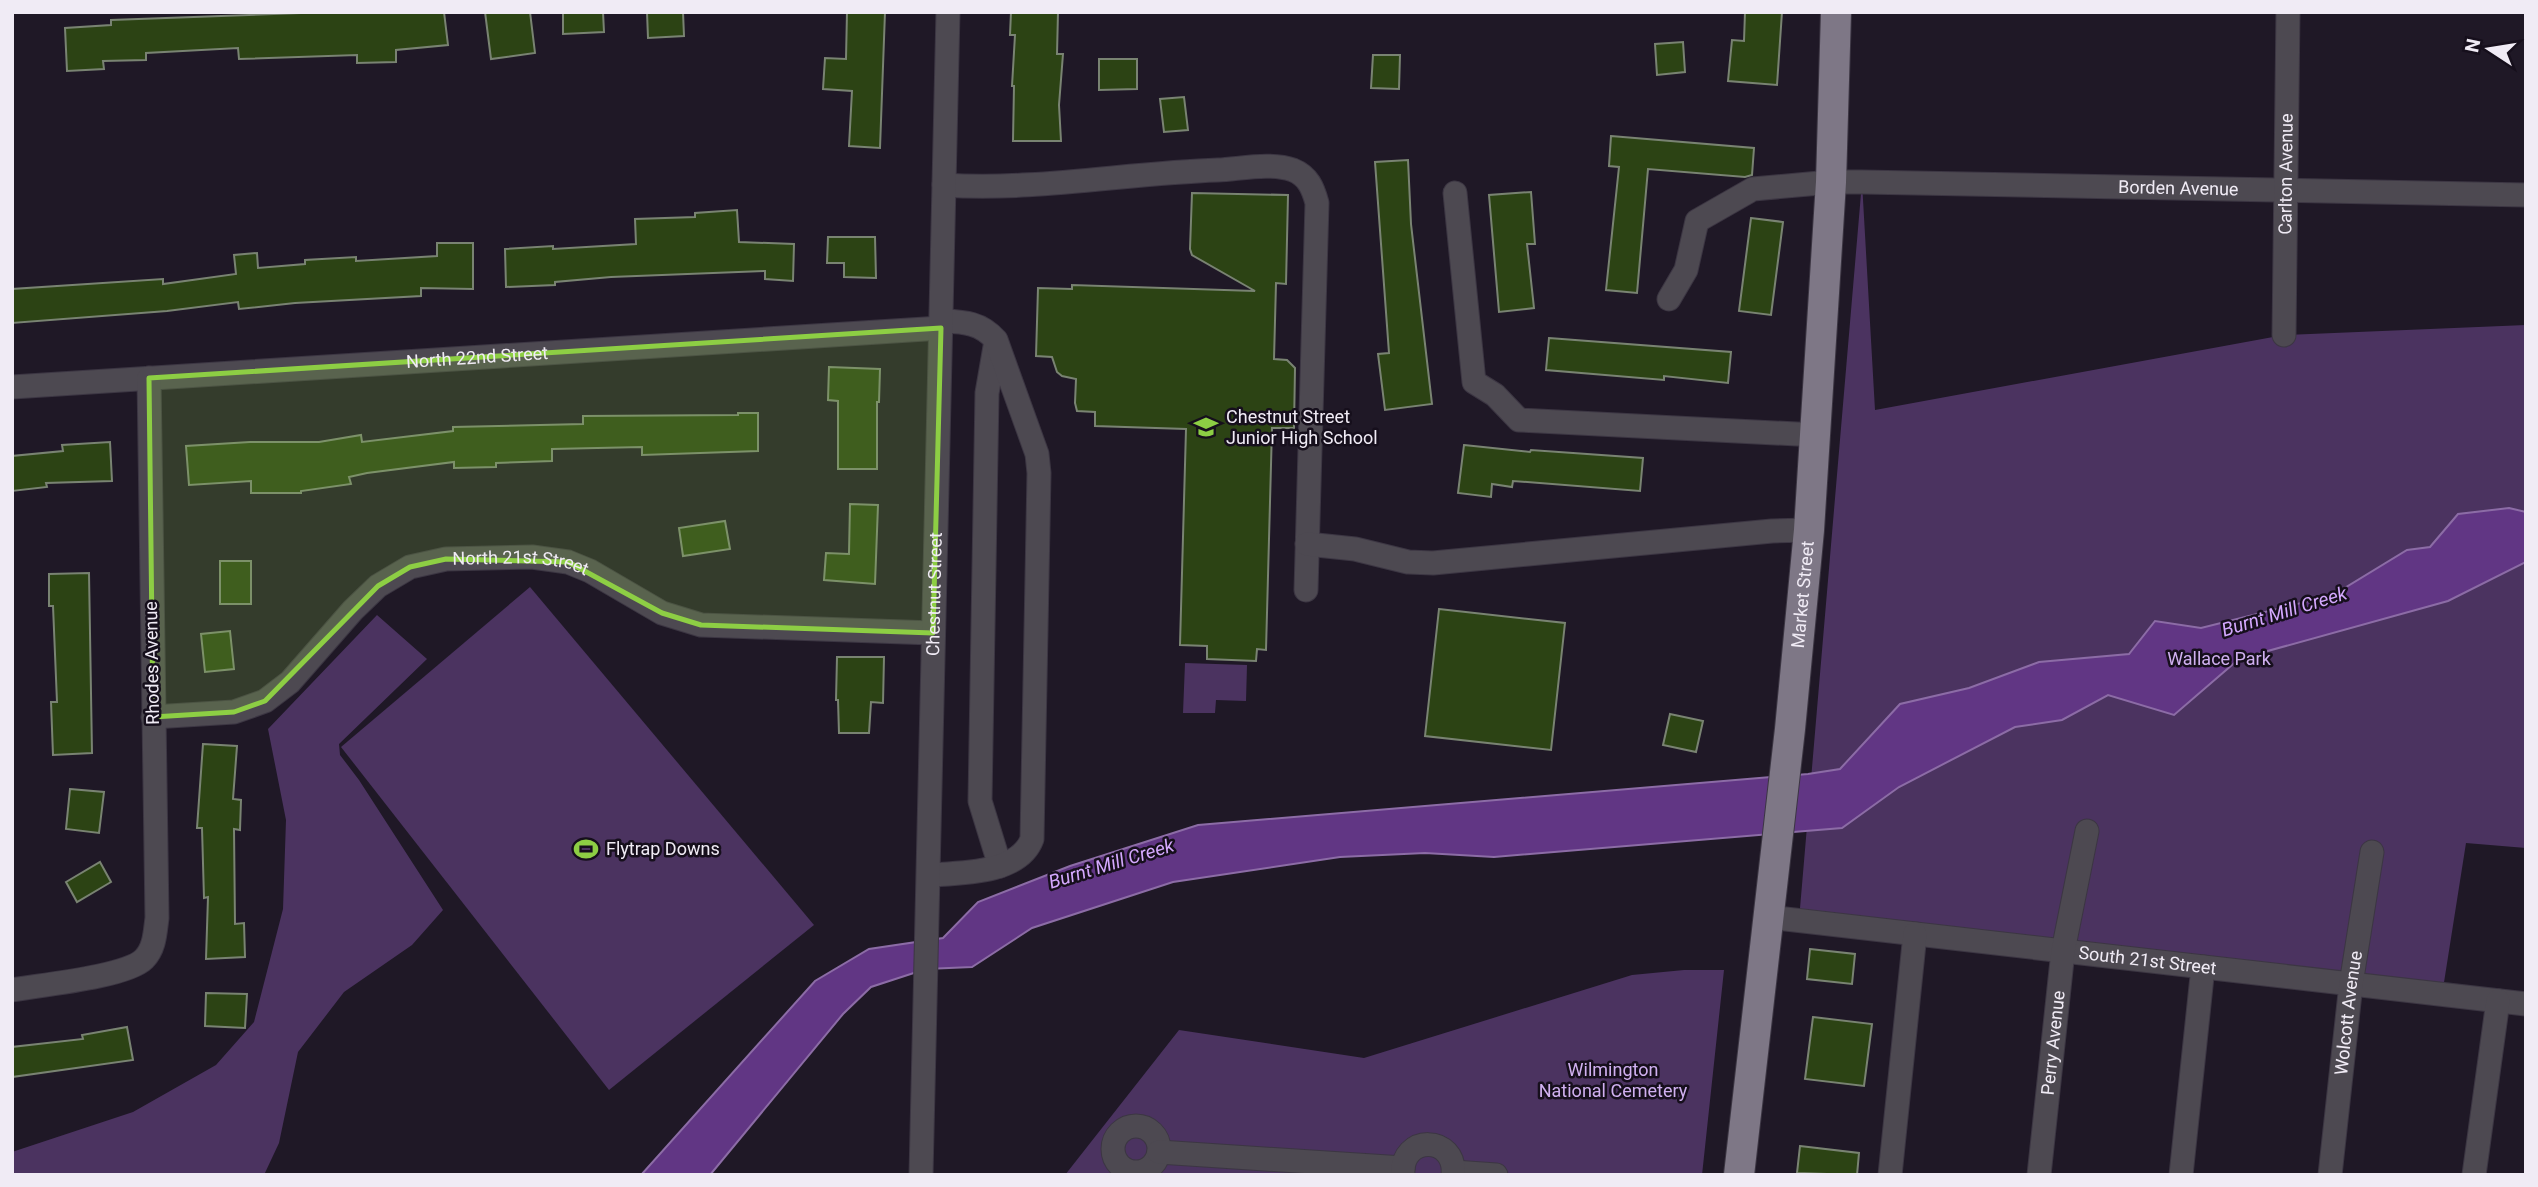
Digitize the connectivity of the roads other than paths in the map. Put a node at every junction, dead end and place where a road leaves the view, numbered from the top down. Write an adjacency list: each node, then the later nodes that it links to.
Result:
1 (948, 12): 5 (street, Chestnut Street)
2 (1836, 12): 4 (main road, Market Street)
3 (2288, 12): 6 (street, Carlton Avenue)
4 (1831, 182): 6 (street, Borden Avenue); 9 (street, Borden Avenue); 15 (main road, Market Street)
5 (944, 185): 10 (street, Chestnut Street); 17 (street)
6 (2286, 191): 8 (street, Borden Avenue); 11 (street, Carlton Avenue)
7 (1455, 193): 15 (street)
8 (2526, 195)
9 (1669, 299)
10 (941, 324): 12 (street, North 22nd Street); 13 (street, North 22nd Street); 19 (street, Chestnut Street)
11 (2284, 335)
12 (996, 340): 23 (street); 23 (street)
13 (149, 378): 14 (street, North 22nd Street); 20 (street, Rhodes Avenue)
14 (12, 387)
15 (1816, 435): 16 (main road, Market Street)
16 (1809, 530): 17 (street); 25 (main road, Market Street)
17 (1307, 544): 18 (street)
18 (1306, 590)
19 (933, 633): 20 (street, North 21st Street); 24 (street, Chestnut Street)
20 (153, 717): 30 (street, Rhodes Avenue)
21 (2087, 831): 27 (street, Perry Avenue)
22 (2372, 852): 29 (street, Wolcott Avenue)
23 (1000, 866): 24 (street)
24 (929, 875): 36 (street, Chestnut Street)
25 (1768, 917): 26 (street, South 21st Street); 38 (main road, Market Street)
26 (1915, 934): 27 (street, South 21st Street); 39 (street)
27 (2063, 951): 28 (street, South 21st Street); 40 (street, Perry Avenue)
28 (2203, 967): 29 (street, South 21st Street); 41 (street)
29 (2351, 984): 31 (street, South 21st Street); 42 (street, Wolcott Avenue)
30 (12, 990)
31 (2498, 1001): 32 (street, South 21st Street); 43 (street)
32 (2526, 1004)
33 (1159, 1152): 34 (street)
34 (1403, 1171): 35 (street)
35 (1454, 1173): 37 (street)
36 (921, 1175)
37 (1496, 1175)
38 (1739, 1175)
39 (1890, 1175)
40 (2039, 1175)
41 (2181, 1175)
42 (2329, 1175)
43 (2474, 1175)

